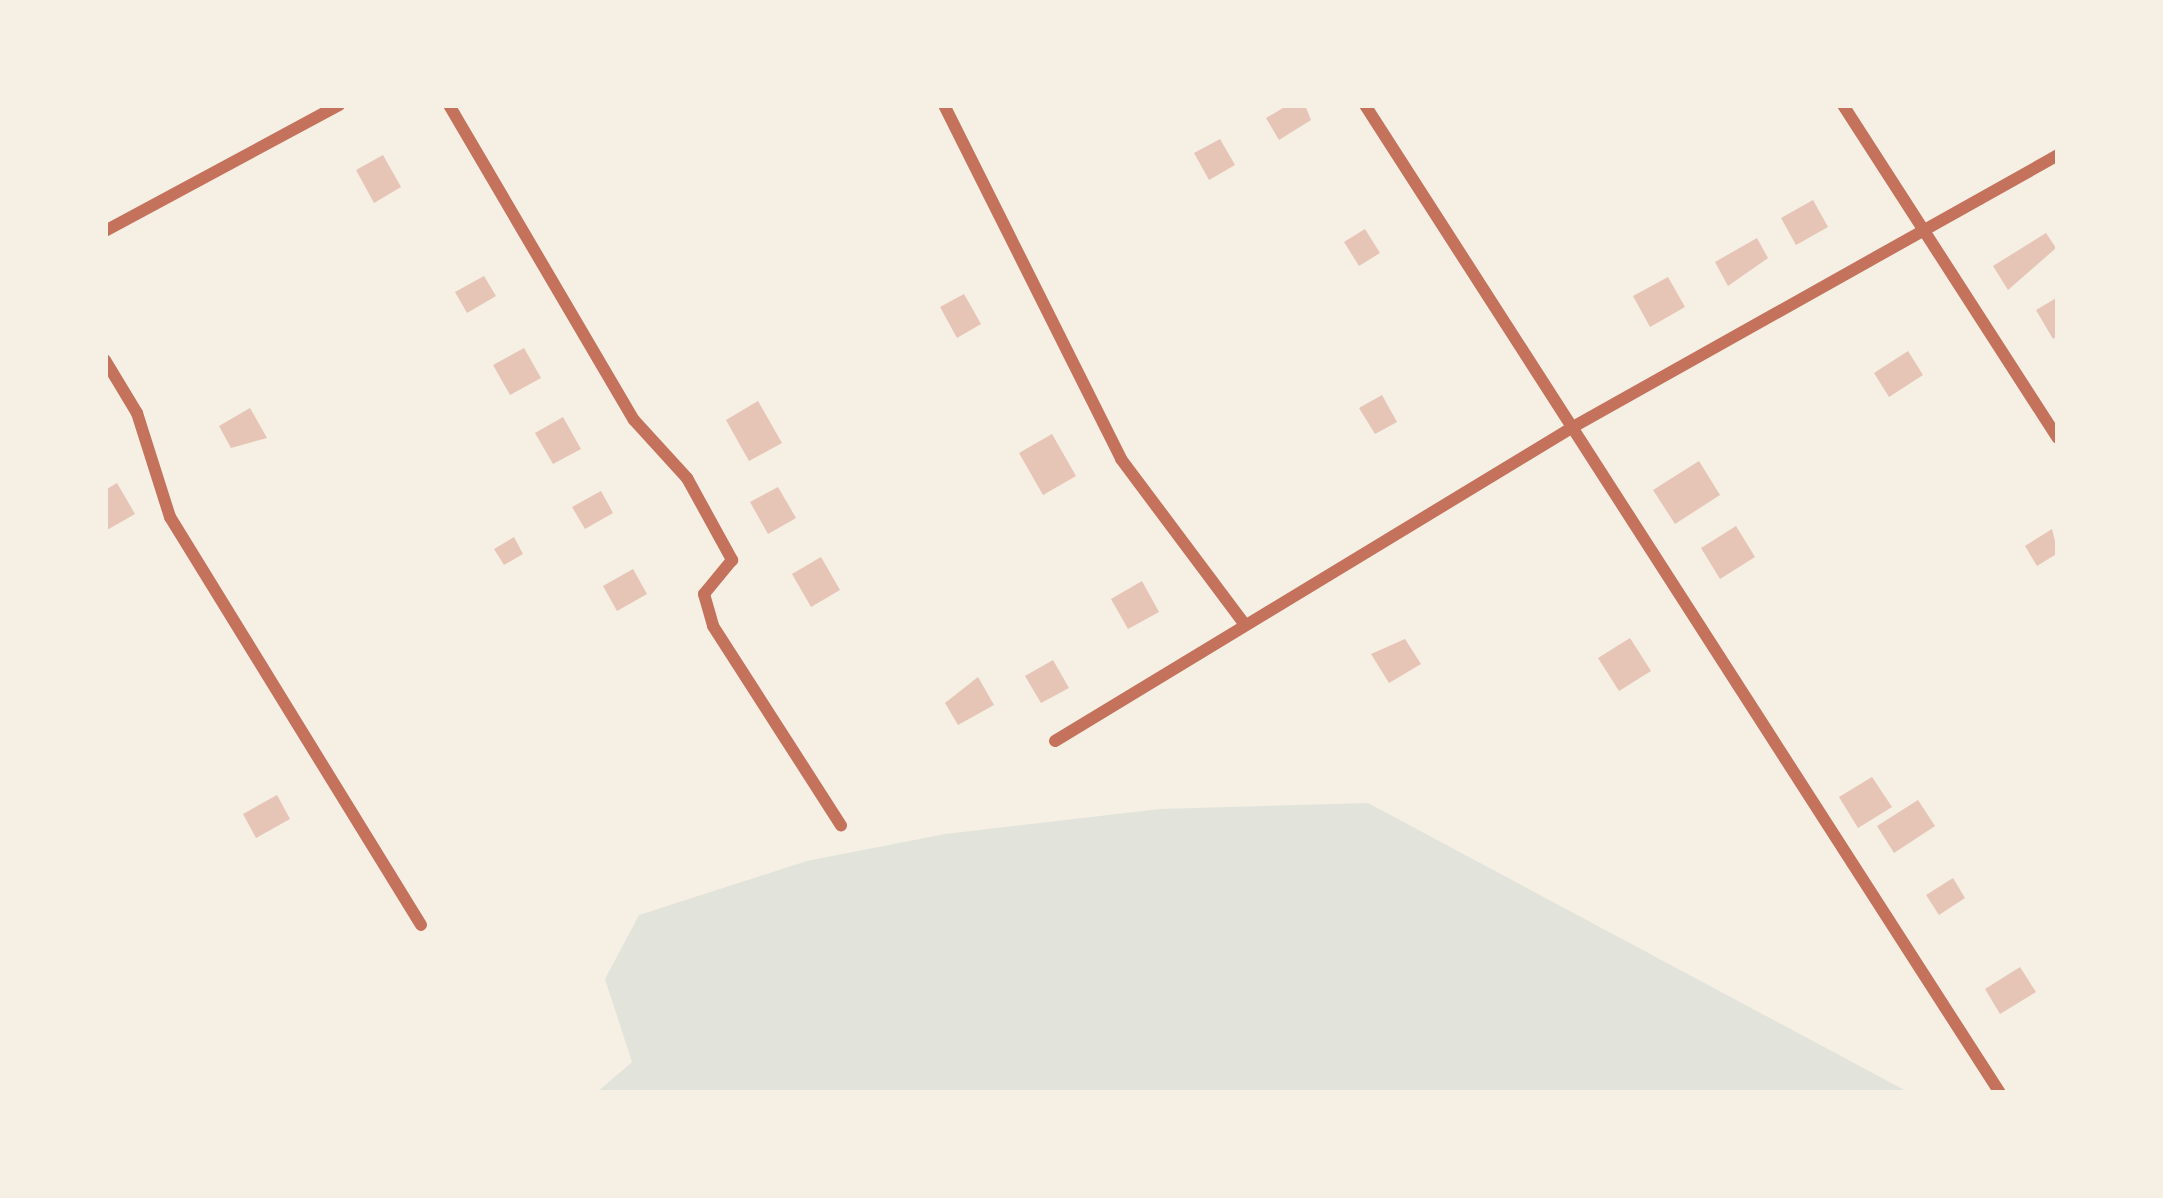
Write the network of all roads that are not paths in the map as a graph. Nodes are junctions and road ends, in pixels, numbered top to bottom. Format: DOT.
graph roads {
  1 [pos="338,105"];
  2 [pos="449,105"];
  3 [pos="944,105"];
  4 [pos="1365,105"];
  5 [pos="1843,105"];
  6 [pos="2058,155"];
  7 [pos="1922,230"];
  8 [pos="105,231"];
  9 [pos="105,360"];
  10 [pos="1573,427"];
  11 [pos="2058,438"];
  12 [pos="1243,622"];
  13 [pos="1055,741"];
  14 [pos="841,825"];
  15 [pos="421,925"];
  16 [pos="2000,1093"];
  1 -- 8 [label="street"];
  2 -- 14 [label="street"];
  3 -- 12 [label="street"];
  4 -- 10 [label="street"];
  5 -- 7 [label="street"];
  6 -- 7 [label="street"];
  7 -- 10 [label="street"];
  7 -- 11 [label="street"];
  9 -- 15 [label="street"];
  10 -- 12 [label="street"];
  10 -- 16 [label="street"];
  12 -- 13 [label="street"];
}
